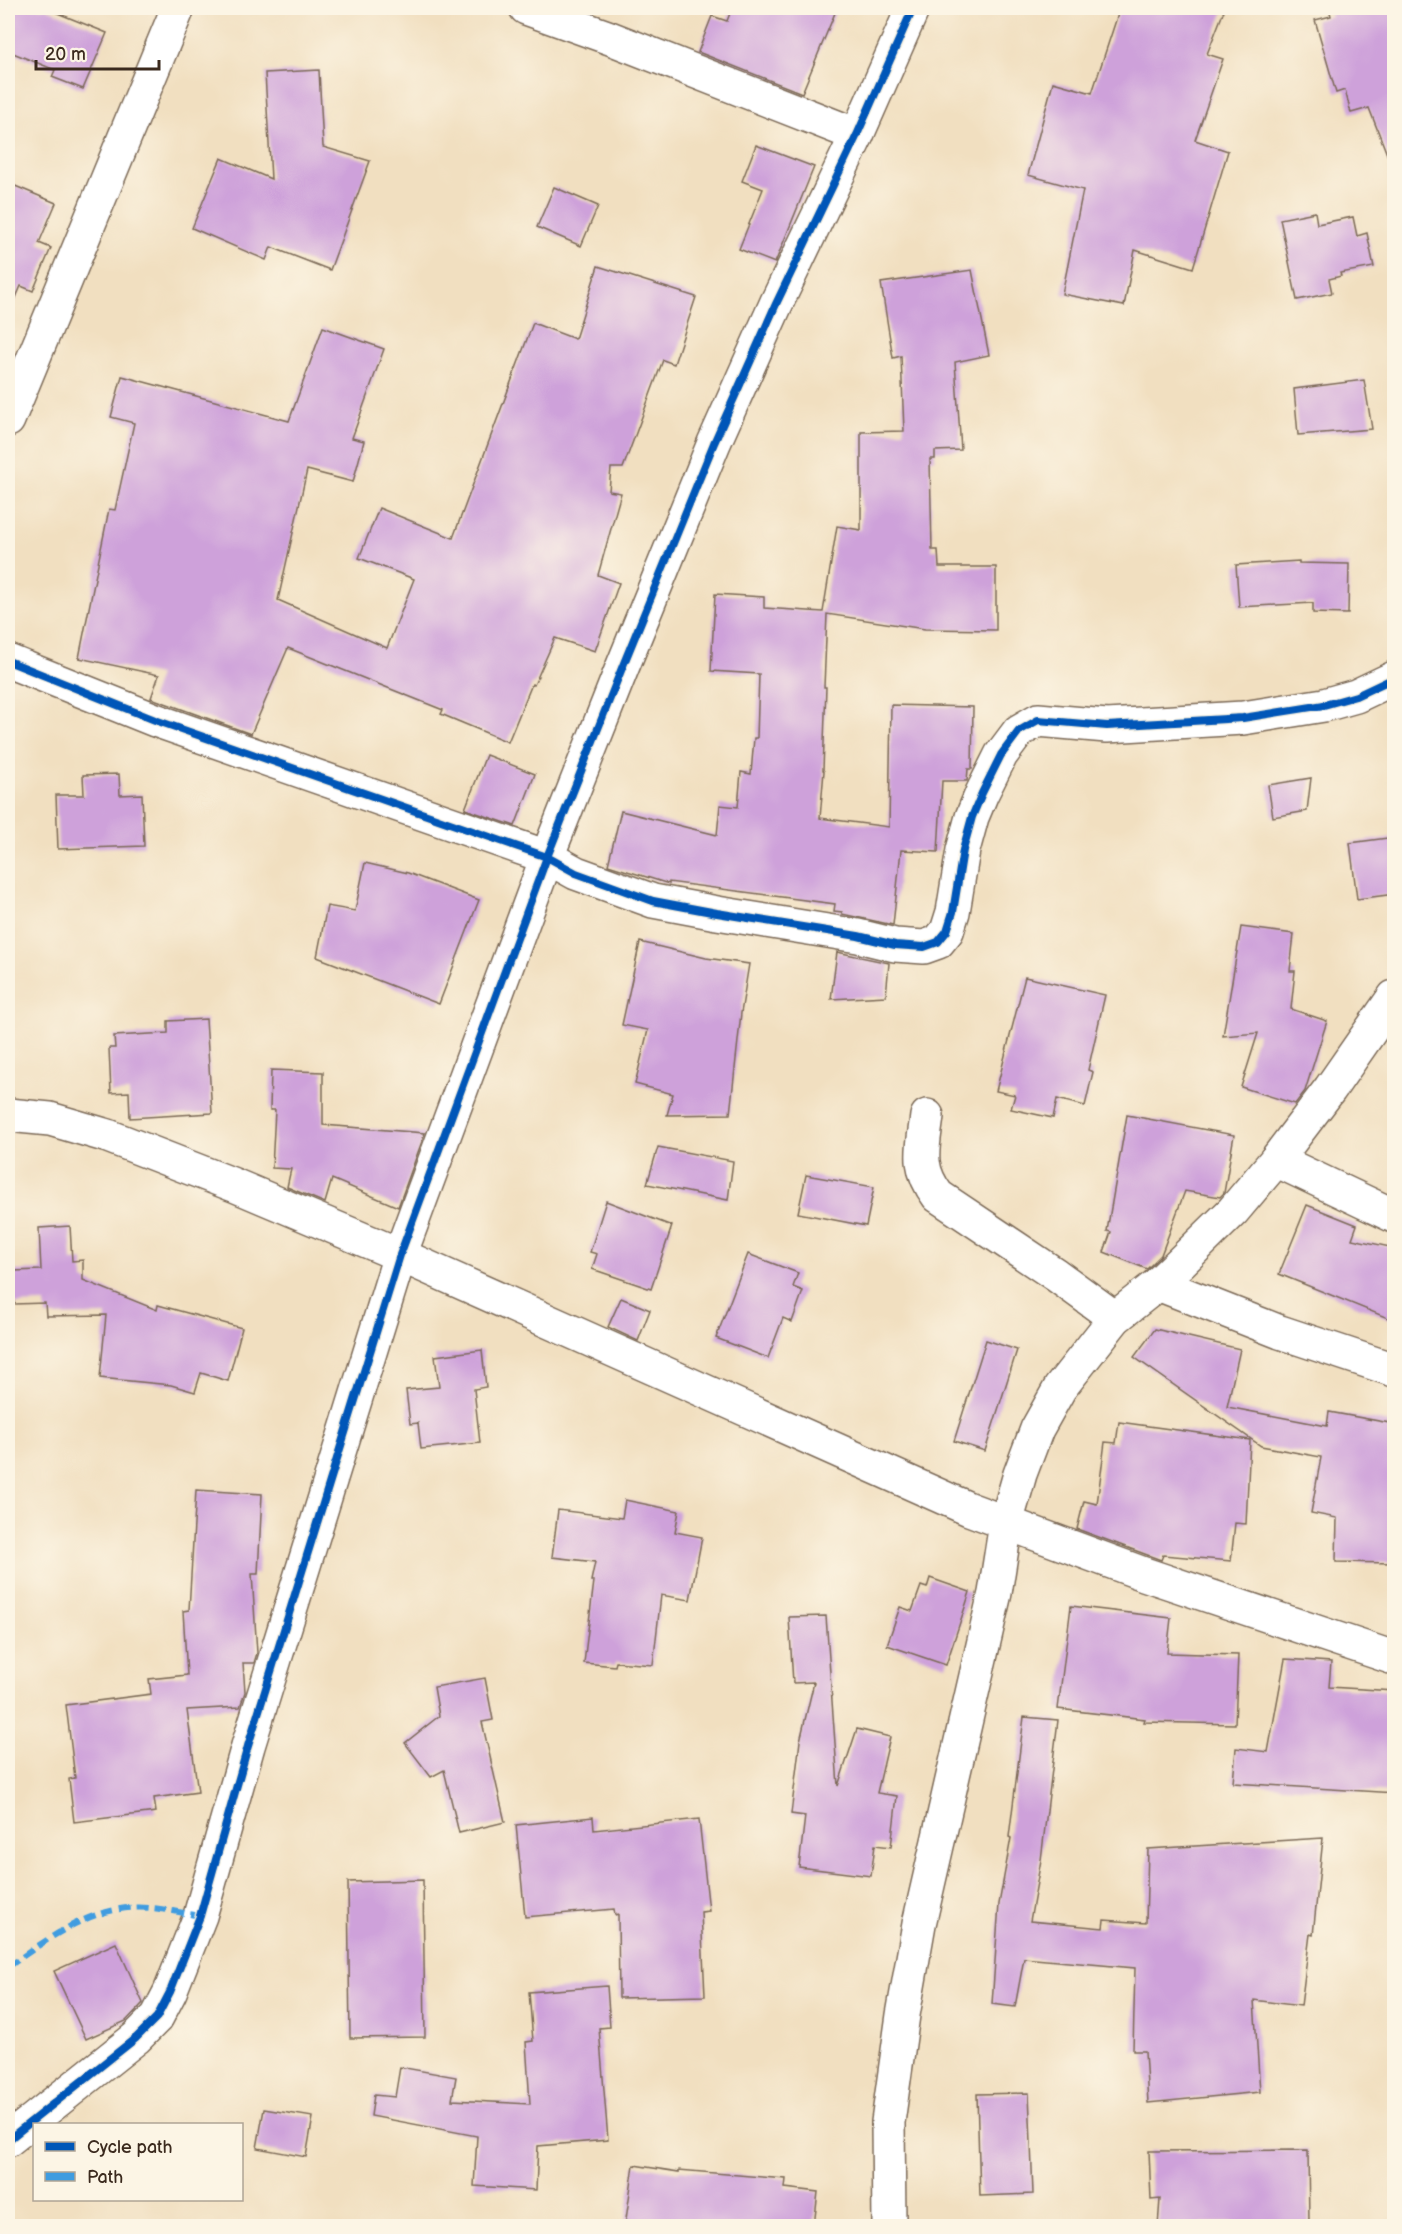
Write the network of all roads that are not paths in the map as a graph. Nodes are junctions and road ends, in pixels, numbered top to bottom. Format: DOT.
graph roads {
  1 [pos="178,8"];
  2 [pos="526,8"];
  3 [pos="913,8"];
  4 [pos="857,135"];
  5 [pos="8,420"];
  6 [pos="8,662"];
  7 [pos="1395,678"];
  8 [pos="547,857"];
  9 [pos="1395,998"];
  10 [pos="8,1115"];
  11 [pos="927,1116"];
  12 [pos="1276,1160"];
  13 [pos="1395,1216"];
  14 [pos="400,1255"];
  15 [pos="1158,1284"];
  16 [pos="1115,1318"];
  17 [pos="1395,1371"];
  18 [pos="1006,1523"];
  19 [pos="1395,1658"];
  20 [pos="8,2140"];
  21 [pos="889,2226"];
  1 -- 5 [label="street"];
  2 -- 4 [label="street"];
  3 -- 4 [label="street"];
  4 -- 8 [label="street"];
  6 -- 8 [label="street"];
  7 -- 8 [label="street"];
  8 -- 14 [label="street"];
  9 -- 12 [label="street"];
  10 -- 14 [label="street"];
  11 -- 16 [label="street"];
  12 -- 13 [label="street"];
  12 -- 15 [label="street"];
  14 -- 18 [label="street"];
  14 -- 20 [label="street"];
  15 -- 16 [label="street"];
  15 -- 17 [label="street"];
  16 -- 18 [label="street"];
  18 -- 19 [label="street"];
  18 -- 21 [label="street"];
}
